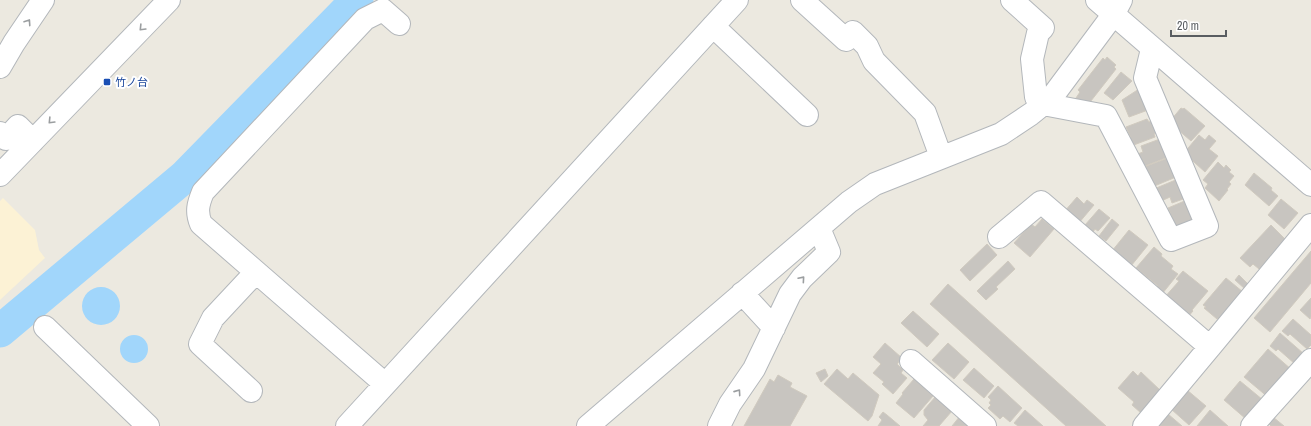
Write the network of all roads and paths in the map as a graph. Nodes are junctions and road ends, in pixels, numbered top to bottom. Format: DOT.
graph roads {
  1 [pos="43,0"];
  2 [pos="169,0"];
  3 [pos="737,0"];
  4 [pos="802,0"];
  5 [pos="1012,0"];
  6 [pos="1097,0"];
  7 [pos="1117,8"];
  8 [pos="399,24"];
  9 [pos="713,26"];
  10 [pos="13,46"];
  11 [pos="1152,49"];
  12 [pos="0,67"];
  13 [pos="1043,104"];
  14 [pos="807,115"];
  15 [pos="0,132"];
  16 [pos="33,140"];
  17 [pos="941,157"];
  18 [pos="2,170"];
  19 [pos="1311,185"];
  20 [pos="1311,225"];
  21 [pos="819,228"];
  22 [pos="999,237"];
  23 [pos="256,272"];
  24 [pos="742,293"];
  25 [pos="45,328"];
  26 [pos="774,328"];
  27 [pos="1210,347"];
  28 [pos="1311,360"];
  29 [pos="911,361"];
  30 [pos="385,384"];
  31 [pos="251,391"];
  32 [pos="148,426"];
  33 [pos="347,426"];
  34 [pos="588,426"];
  35 [pos="719,426"];
  36 [pos="986,426"];
  37 [pos="1144,426"];
  38 [pos="1252,426"];
  10 -- 1 [label="street, one-way"];
  2 -- 16 [label="street, one-way"];
  3 -- 9 [label="street"];
  4 -- 17 [label="street"];
  5 -- 13 [label="street"];
  6 -- 7 [label="street"];
  7 -- 11 [label="street"];
  7 -- 13 [label="street"];
  8 -- 23 [label="street"];
  9 -- 14 [label="street"];
  9 -- 30 [label="street"];
  10 -- 12 [label="street"];
  11 -- 13 [label="street"];
  11 -- 19 [label="street"];
  13 -- 17 [label="street"];
  15 -- 16 [label="street"];
  16 -- 18 [label="street"];
  17 -- 21 [label="street"];
  20 -- 27 [label="street"];
  21 -- 24 [label="street"];
  26 -- 21 [label="street, one-way"];
  22 -- 27 [label="street"];
  23 -- 30 [label="street"];
  23 -- 31 [label="street"];
  24 -- 26 [label="street"];
  24 -- 34 [label="street"];
  25 -- 32 [label="street"];
  35 -- 26 [label="street, one-way"];
  27 -- 37 [label="street"];
  28 -- 38 [label="street"];
  29 -- 36 [label="street"];
  30 -- 33 [label="street"];
}
